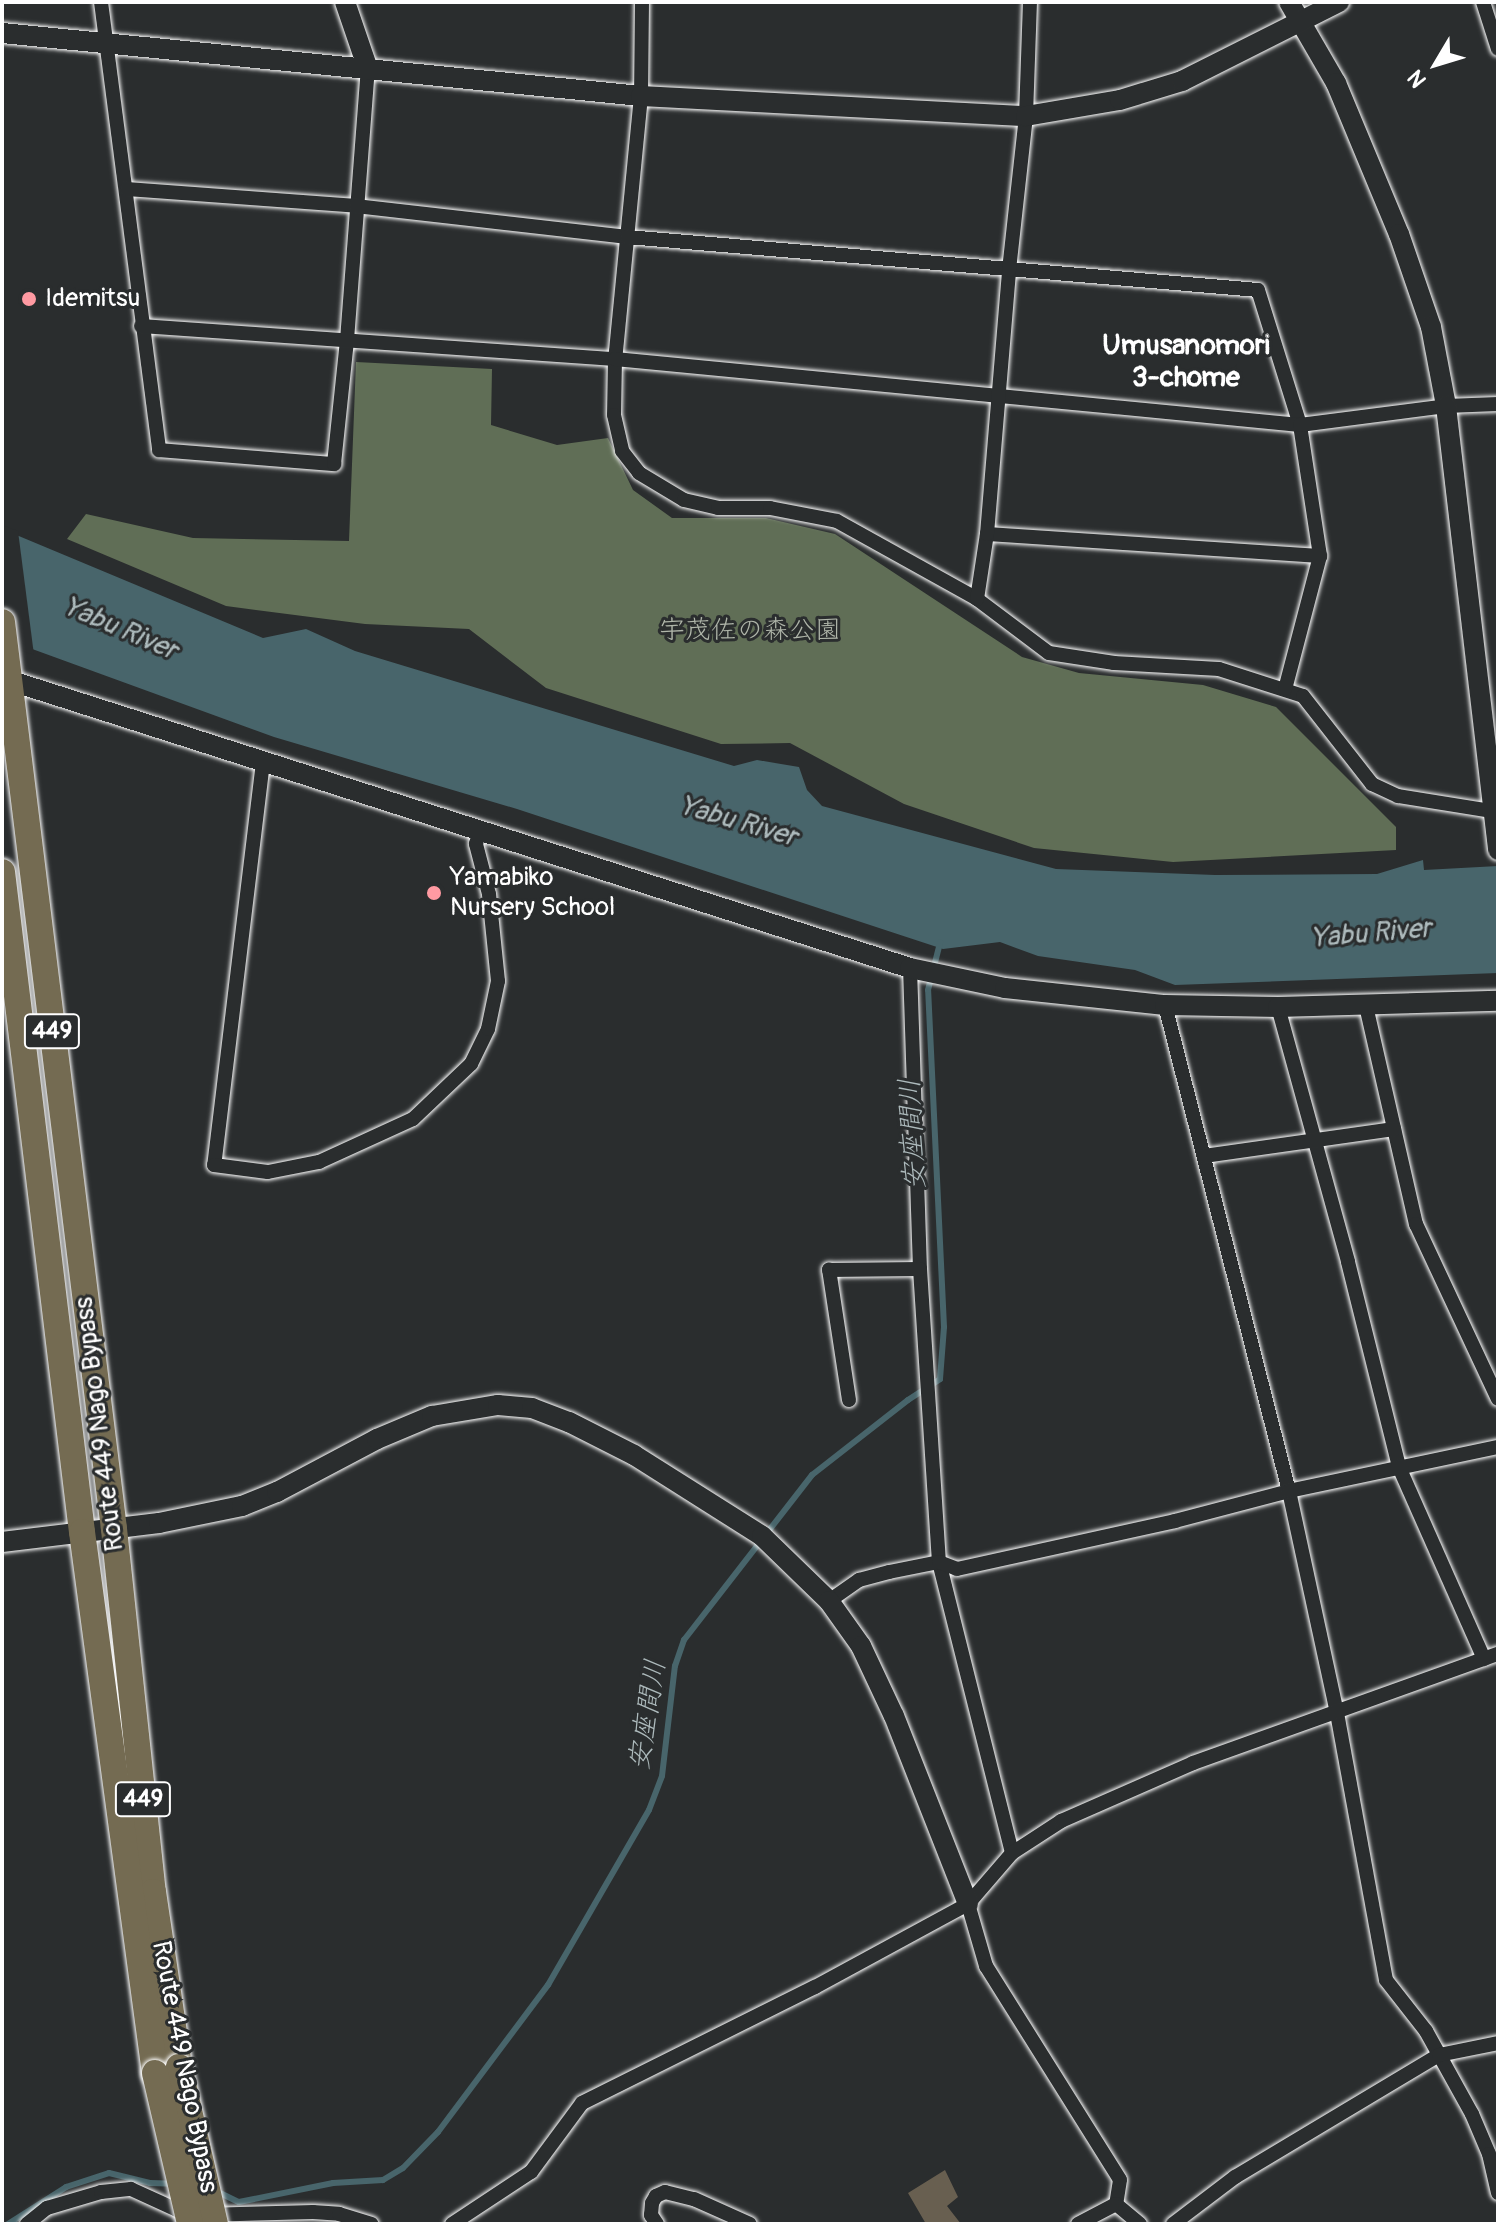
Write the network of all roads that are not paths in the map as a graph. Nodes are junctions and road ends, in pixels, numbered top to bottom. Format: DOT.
graph roads {
  1 [pos="101,2"];
  2 [pos="345,2"];
  3 [pos="642,2"];
  4 [pos="1030,2"];
  5 [pos="1289,2"];
  6 [pos="1339,2"];
  7 [pos="1483,2"];
  8 [pos="1303,22"];
  9 [pos="2,33"];
  10 [pos="104,43"];
  11 [pos="1498,49"];
  12 [pos="368,69"];
  13 [pos="641,96"];
  14 [pos="1026,116"];
  15 [pos="127,189"];
  16 [pos="356,206"];
  17 [pos="627,237"];
  18 [pos="1009,270"];
  19 [pos="141,326"];
  20 [pos="347,340"];
  21 [pos="615,359"];
  22 [pos="1000,399"];
  23 [pos="1498,404"];
  24 [pos="1446,406"];
  25 [pos="1300,425"];
  26 [pos="987,534"];
  27 [pos="1320,556"];
  28 [pos="977,599"];
  29 [pos="2,622"];
  30 [pos="6,680"];
  31 [pos="1285,689"];
  32 [pos="263,762"];
  33 [pos="1496,812"];
  34 [pos="480,829"];
  35 [pos="1498,850"];
  36 [pos="2,872"];
  37 [pos="910,968"];
  38 [pos="1498,1001"];
  39 [pos="1165,1005"];
  40 [pos="1366,1006"];
  41 [pos="1278,1007"];
  42 [pos="1394,1129"];
  43 [pos="1314,1138"];
  44 [pos="1204,1156"];
  45 [pos="920,1269"];
  46 [pos="1498,1399"];
  47 [pos="849,1400"];
  48 [pos="1498,1447"];
  49 [pos="1399,1467"];
  50 [pos="1289,1491"];
  51 [pos="114,1529"];
  52 [pos="82,1532"];
  53 [pos="2,1542"];
  54 [pos="939,1562"];
  55 [pos="829,1601"];
  56 [pos="1491,1656"];
  57 [pos="1337,1713"];
  58 [pos="1012,1853"];
  59 [pos="968,1904"];
  60 [pos="1498,2043"];
  61 [pos="1439,2055"];
  62 [pos="167,2070"];
  63 [pos="1498,2193"];
  64 [pos="1116,2204"];
  65 [pos="27,2224"];
  66 [pos="190,2224"];
  67 [pos="215,2224"];
  68 [pos="371,2224"];
  69 [pos="452,2224"];
  70 [pos="657,2224"];
  71 [pos="750,2224"];
  72 [pos="1078,2224"];
  73 [pos="1140,2224"];
  74 [pos="1173,2224"];
  1 -- 10 [label="street"];
  2 -- 12 [label="street"];
  3 -- 13 [label="street"];
  4 -- 14 [label="street"];
  5 -- 8 [label="street"];
  6 -- 8 [label="street"];
  7 -- 11 [label="street"];
  8 -- 14 [label="street"];
  8 -- 24 [label="street"];
  9 -- 10 [label="street"];
  10 -- 12 [label="street"];
  10 -- 15 [label="street"];
  12 -- 13 [label="street"];
  12 -- 16 [label="street"];
  13 -- 14 [label="street"];
  13 -- 17 [label="street"];
  14 -- 18 [label="street"];
  15 -- 16 [label="street"];
  15 -- 19 [label="street"];
  16 -- 17 [label="street"];
  16 -- 20 [label="street"];
  17 -- 18 [label="street"];
  17 -- 21 [label="street"];
  18 -- 22 [label="street"];
  18 -- 25 [label="street"];
  19 -- 20 [label="street"];
  19 -- 20 [label="street"];
  20 -- 21 [label="street"];
  21 -- 22 [label="street"];
  21 -- 28 [label="street"];
  22 -- 25 [label="street"];
  22 -- 26 [label="street"];
  23 -- 24 [label="street"];
  24 -- 25 [label="street"];
  24 -- 33 [label="street"];
  25 -- 27 [label="street"];
  26 -- 27 [label="street"];
  26 -- 28 [label="street"];
  27 -- 31 [label="street"];
  28 -- 31 [label="street"];
  29 -- 30 [label="highway, Route 449 Nago Bypass / 449"];
  30 -- 32 [label="street"];
  30 -- 51 [label="highway, Route 449 Nago Bypass / 449"];
  31 -- 33 [label="street"];
  32 -- 34 [label="street"];
  32 -- 34 [label="street"];
  33 -- 35 [label="street"];
  34 -- 37 [label="street"];
  36 -- 52 [label="highway, Route 449 Nago Bypass / 449"];
  37 -- 39 [label="street"];
  37 -- 45 [label="street"];
  38 -- 40 [label="street"];
  39 -- 41 [label="street"];
  39 -- 44 [label="street"];
  40 -- 41 [label="street"];
  40 -- 42 [label="street"];
  41 -- 43 [label="street"];
  42 -- 43 [label="street"];
  42 -- 46 [label="street"];
  43 -- 44 [label="street"];
  43 -- 49 [label="street"];
  44 -- 50 [label="street"];
  45 -- 47 [label="street"];
  45 -- 54 [label="street"];
  48 -- 49 [label="street"];
  49 -- 50 [label="street"];
  49 -- 56 [label="street"];
  50 -- 54 [label="street"];
  50 -- 57 [label="street"];
  51 -- 52 [label="street"];
  51 -- 55 [label="street"];
  51 -- 62 [label="highway, Route 449 Nago Bypass / 449"];
  52 -- 53 [label="street"];
  52 -- 62 [label="highway, Route 449 Nago Bypass / 449"];
  54 -- 55 [label="street"];
  54 -- 58 [label="street"];
  55 -- 59 [label="street"];
  56 -- 57 [label="street"];
  57 -- 58 [label="street"];
  57 -- 61 [label="street"];
  58 -- 59 [label="street"];
  59 -- 64 [label="street"];
  59 -- 69 [label="street"];
  60 -- 61 [label="street"];
  61 -- 63 [label="street"];
  61 -- 74 [label="street"];
  62 -- 66 [label="highway, Route 449 Nago Bypass / 449, bridge"];
  62 -- 67 [label="highway, Route 449 Nago Bypass / 449, bridge"];
  64 -- 72 [label="street"];
  64 -- 73 [label="street"];
  65 -- 68 [label="street"];
  70 -- 71 [label="street"];
}
